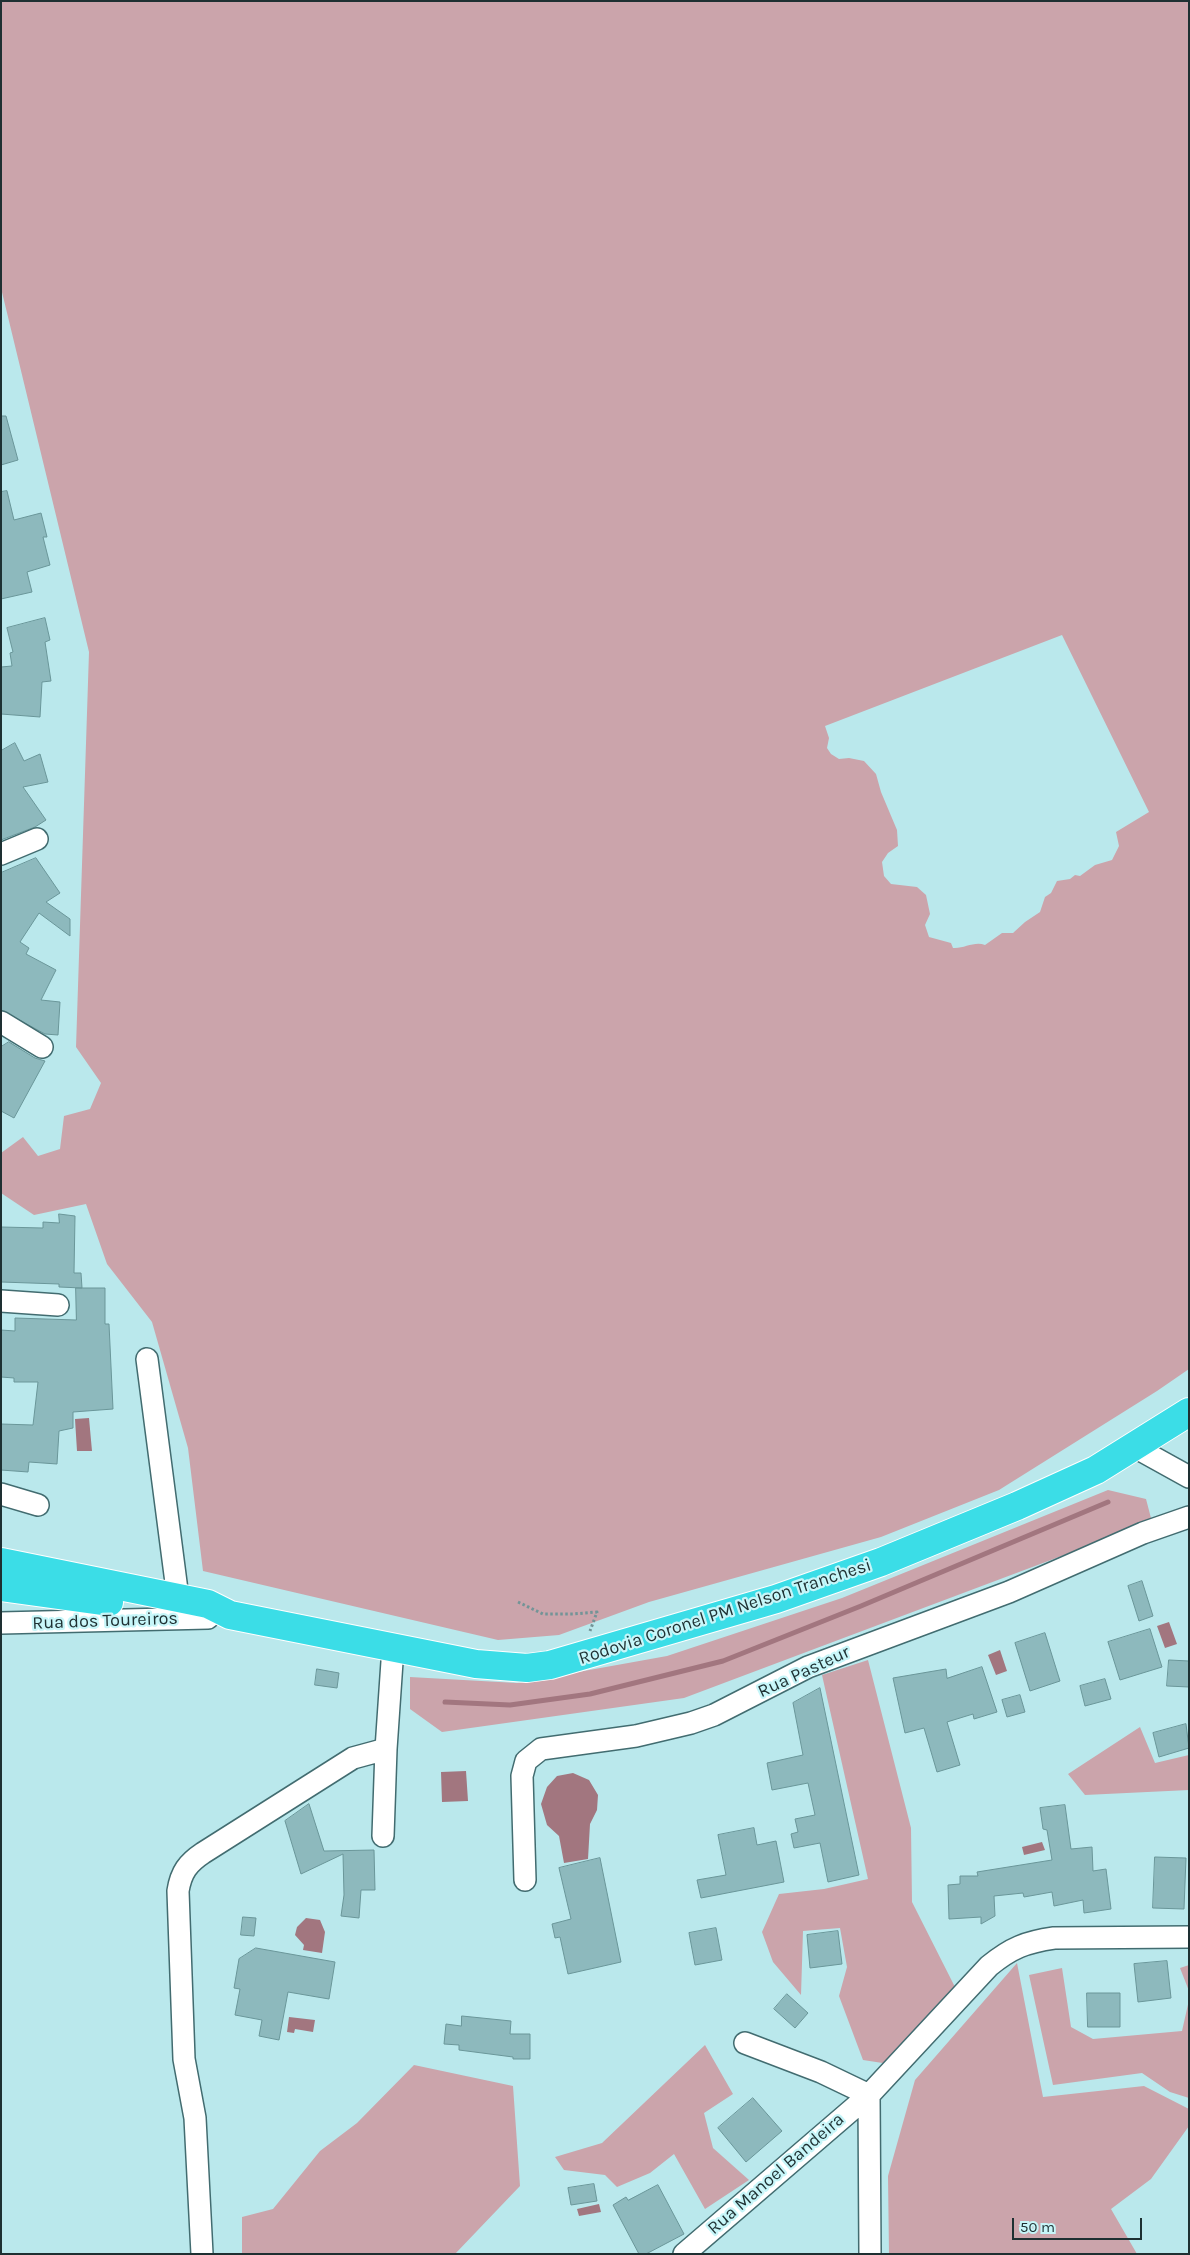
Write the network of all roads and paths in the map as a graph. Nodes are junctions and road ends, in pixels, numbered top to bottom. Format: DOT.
graph roads {
  1 [pos="37,839"];
  2 [pos="1,854"];
  3 [pos="1,1022"];
  4 [pos="42,1047"];
  5 [pos="1,1301"];
  6 [pos="58,1305"];
  7 [pos="147,1359"];
  8 [pos="1189,1412"];
  9 [pos="1133,1446"];
  10 [pos="1189,1477"];
  11 [pos="1,1494"];
  12 [pos="38,1504"];
  13 [pos="1189,1517"];
  14 [pos="7,1560"];
  15 [pos="1,1587"];
  16 [pos="178,1598"];
  17 [pos="518,1602"];
  18 [pos="219,1616"];
  19 [pos="1,1623"];
  20 [pos="393,1647"];
  21 [pos="581,1658"];
  22 [pos="386,1748"];
  23 [pos="383,1836"];
  24 [pos="525,1880"];
  25 [pos="1189,1937"];
  26 [pos="745,2044"];
  27 [pos="869,2095"];
  28 [pos="202,2254"];
  29 [pos="684,2254"];
  30 [pos="870,2254"];
  1 -- 2 [label="street"];
  3 -- 4 [label="street"];
  5 -- 6 [label="street"];
  7 -- 16 [label="street"];
  8 -- 9 [label="highway, Rodovia Coronel PM Nelson Tranchesi"];
  9 -- 10 [label="street"];
  9 -- 21 [label="highway, Rodovia Coronel PM Nelson Tranchesi"];
  11 -- 12 [label="street"];
  13 -- 24 [label="street, Rua Pasteur"];
  14 -- 16 [label="highway, Rodovia Coronel PM Nelson Tranchesi"];
  15 -- 18 [label="highway, Rodovia Coronel PM Nelson Tranchesi"];
  16 -- 18 [label="highway, Rodovia Coronel PM Nelson Tranchesi"];
  17 -- 21 [label="path"];
  18 -- 19 [label="street, Rua dos Toureiros"];
  18 -- 20 [label="highway, Rodovia Coronel PM Nelson Tranchesi"];
  20 -- 21 [label="highway, Rodovia Coronel PM Nelson Tranchesi"];
  20 -- 22 [label="street"];
  22 -- 23 [label="street"];
  22 -- 28 [label="street"];
  25 -- 27 [label="street, Rua Manoel Bandeira"];
  26 -- 27 [label="street"];
  27 -- 29 [label="street, Rua Manoel Bandeira"];
  27 -- 30 [label="street"];
}
